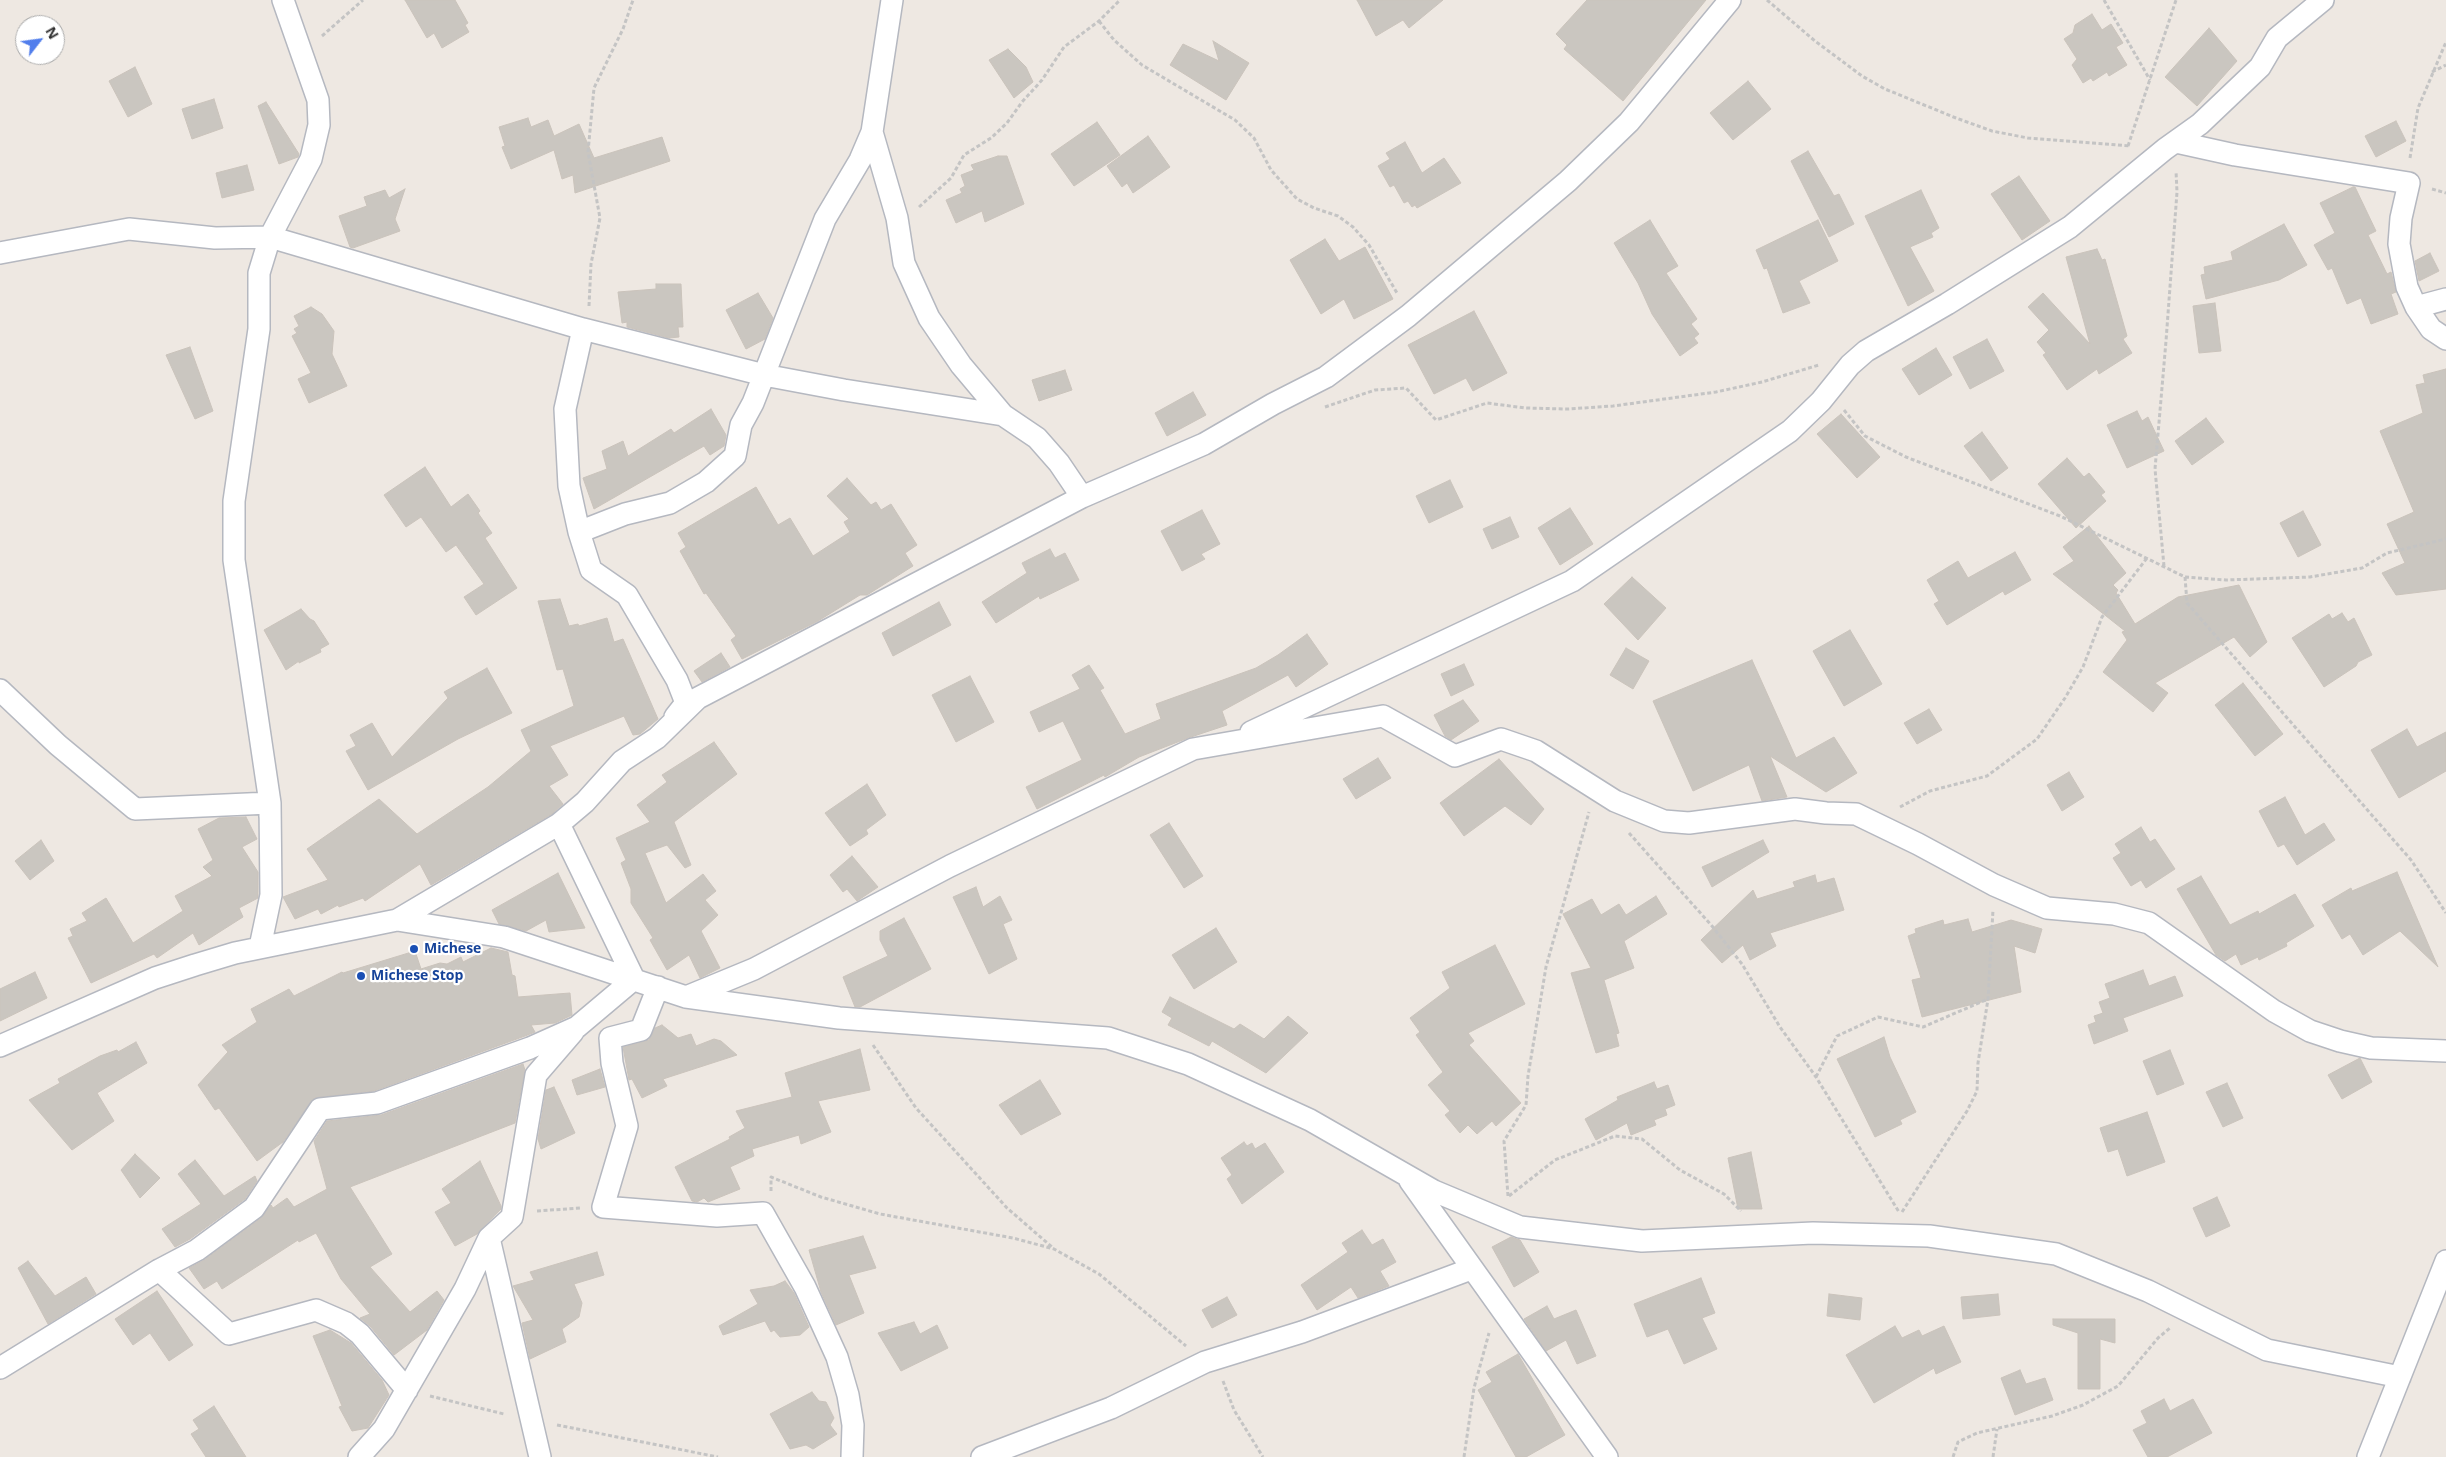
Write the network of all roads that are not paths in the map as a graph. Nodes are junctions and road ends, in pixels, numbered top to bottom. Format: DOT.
graph roads {
  1 [pos="283,0"];
  2 [pos="892,0"];
  3 [pos="1730,0"];
  4 [pos="2323,0"];
  5 [pos="872,132"];
  6 [pos="2170,145"];
  7 [pos="270,237"];
  8 [pos="0,253"];
  9 [pos="2446,299"];
  10 [pos="2416,307"];
  11 [pos="585,329"];
  12 [pos="2446,339"];
  13 [pos="764,375"];
  14 [pos="1003,415"];
  15 [pos="1082,497"];
  16 [pos="579,532"];
  17 [pos="0,690"];
  18 [pos="657,738"];
  19 [pos="1227,743"];
  20 [pos="270,803"];
  21 [pos="559,824"];
  22 [pos="397,920"];
  23 [pos="260,947"];
  24 [pos="634,979"];
  25 [pos="658,988"];
  26 [pos="686,997"];
  27 [pos="577,1027"];
  28 [pos="0,1046"];
  29 [pos="2446,1051"];
  30 [pos="1406,1175"];
  31 [pos="489,1238"];
  32 [pos="2446,1261"];
  33 [pos="1471,1269"];
  34 [pos="159,1270"];
  35 [pos="0,1368"];
  36 [pos="2400,1377"];
  37 [pos="407,1390"];
  38 [pos="359,1457"];
  39 [pos="540,1457"];
  40 [pos="852,1457"];
  41 [pos="982,1457"];
  42 [pos="1607,1457"];
  43 [pos="2368,1457"];
  1 -- 7 [label="street"];
  2 -- 5 [label="street"];
  3 -- 15 [label="street"];
  4 -- 6 [label="street"];
  5 -- 13 [label="street"];
  5 -- 14 [label="street"];
  6 -- 10 [label="street"];
  6 -- 19 [label="street"];
  7 -- 8 [label="street"];
  7 -- 11 [label="street"];
  7 -- 20 [label="street"];
  9 -- 10 [label="street"];
  10 -- 12 [label="street"];
  11 -- 13 [label="street"];
  11 -- 16 [label="street"];
  13 -- 14 [label="street"];
  13 -- 16 [label="street"];
  14 -- 15 [label="street"];
  15 -- 18 [label="street"];
  16 -- 18 [label="street"];
  17 -- 20 [label="street"];
  18 -- 21 [label="street"];
  19 -- 26 [label="street"];
  19 -- 29 [label="street"];
  20 -- 23 [label="street"];
  21 -- 22 [label="street"];
  21 -- 24 [label="street"];
  22 -- 23 [label="street"];
  22 -- 24 [label="street"];
  23 -- 28 [label="street"];
  24 -- 25 [label="street"];
  24 -- 27 [label="street"];
  25 -- 26 [label="street"];
  25 -- 40 [label="street"];
  26 -- 30 [label="street"];
  27 -- 31 [label="street"];
  27 -- 34 [label="street"];
  30 -- 33 [label="street"];
  30 -- 36 [label="street"];
  31 -- 37 [label="street"];
  31 -- 39 [label="street"];
  32 -- 36 [label="street"];
  33 -- 41 [label="street"];
  33 -- 42 [label="street"];
  34 -- 35 [label="street"];
  34 -- 37 [label="street"];
  36 -- 43 [label="street"];
  37 -- 38 [label="street"];
}
